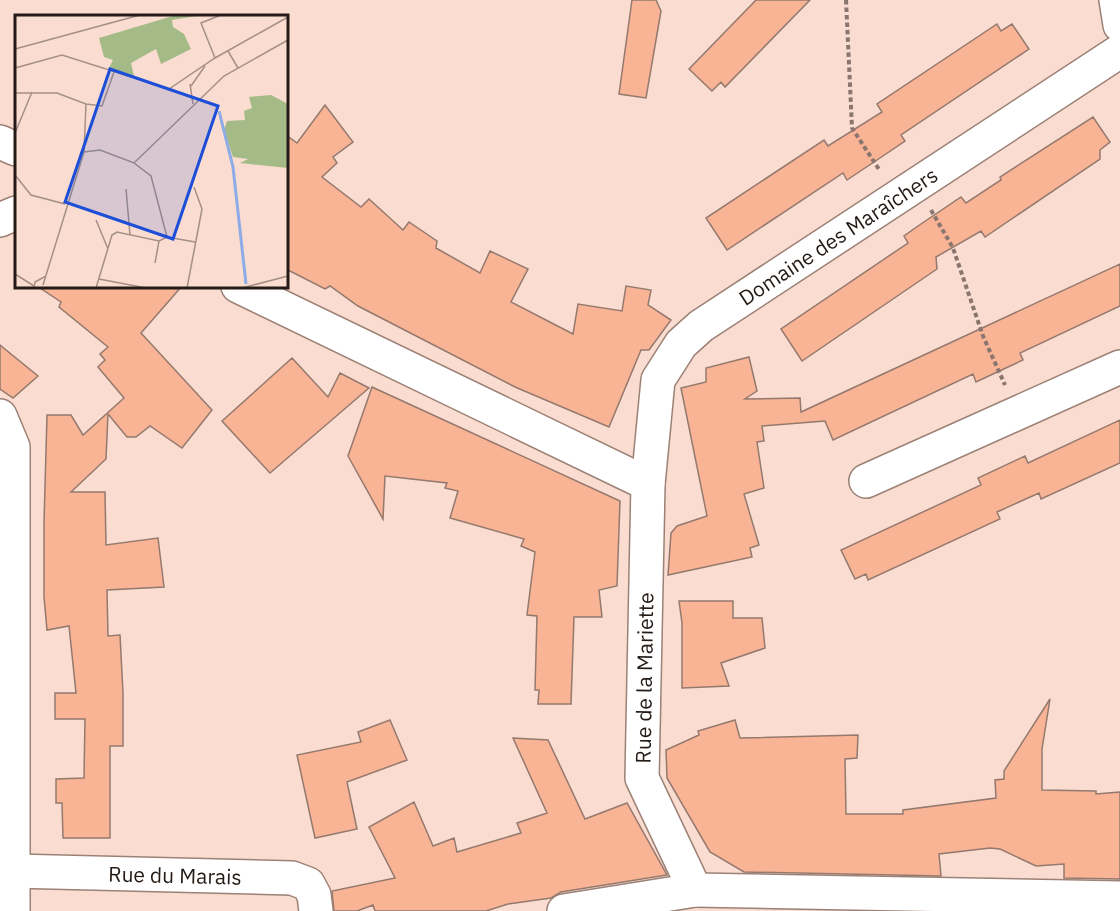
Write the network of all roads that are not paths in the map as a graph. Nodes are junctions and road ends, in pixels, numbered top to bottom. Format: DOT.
graph roads {
  1 [pos="1116,0"];
  2 [pos="1120,25"];
  3 [pos="1120,51"];
  4 [pos="0,142"];
  5 [pos="15,149"];
  6 [pos="15,213"];
  7 [pos="0,220"];
  8 [pos="242,288"];
  9 [pos="1120,367"];
  10 [pos="1,417"];
  11 [pos="866,481"];
  12 [pos="648,484"];
  13 [pos="13,871"];
  14 [pos="695,891"];
  15 [pos="1120,898"];
  16 [pos="14,911"];
  17 [pos="316,911"];
  18 [pos="564,911"];
  1 -- 2 [label="street"];
  3 -- 12 [label="street, Domaine des Maraîchers"];
  4 -- 5 [label="street"];
  6 -- 7 [label="street"];
  8 -- 12 [label="street"];
  9 -- 11 [label="street"];
  10 -- 13 [label="street"];
  12 -- 14 [label="street, Rue de la Mariette"];
  13 -- 16 [label="street"];
  13 -- 17 [label="street, Rue du Marais"];
  14 -- 15 [label="street"];
  14 -- 18 [label="street"];
}
